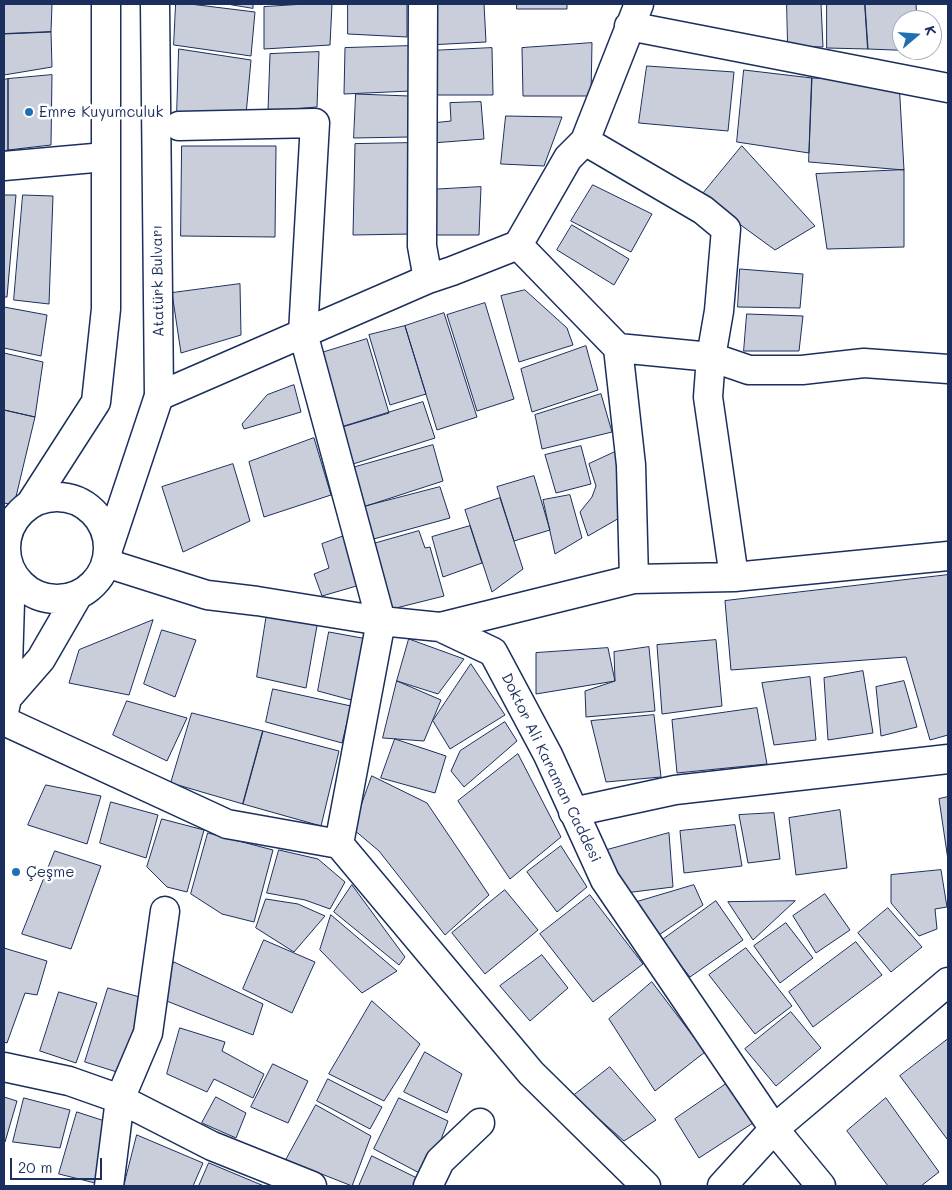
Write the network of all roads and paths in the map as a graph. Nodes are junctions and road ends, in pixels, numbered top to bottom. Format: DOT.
graph roads {
  1 [pos="106,4"];
  2 [pos="155,4"];
  3 [pos="423,4"];
  4 [pos="634,15"];
  5 [pos="948,88"];
  6 [pos="179,126"];
  7 [pos="585,141"];
  8 [pos="106,157"];
  9 [pos="4,166"];
  10 [pos="518,245"];
  11 [pos="428,279"];
  12 [pos="303,333"];
  13 [pos="618,348"];
  14 [pos="711,357"];
  15 [pos="948,369"];
  16 [pos="159,396"];
  17 [pos="31,503"];
  18 [pos="5,539"];
  19 [pos="107,556"];
  20 [pos="948,556"];
  21 [pos="11,570"];
  22 [pos="734,577"];
  23 [pos="634,580"];
  24 [pos="78,595"];
  25 [pos="382,621"];
  26 [pos="440,627"];
  27 [pos="5,710"];
  28 [pos="948,759"];
  29 [pos="573,812"];
  30 [pos="339,844"];
  31 [pos="165,911"];
  32 [pos="948,982"];
  33 [pos="4,1066"];
  34 [pos="120,1099"];
  35 [pos="480,1123"];
  36 [pos="774,1129"];
  37 [pos="109,1186"];
  38 [pos="312,1186"];
  39 [pos="428,1186"];
  40 [pos="646,1186"];
  41 [pos="722,1186"];
  42 [pos="821,1186"];
  1 -- 8 [label="street"];
  2 -- 16 [label="street, Atatürk Bulvarı"];
  3 -- 11 [label="street"];
  4 -- 5 [label="street"];
  4 -- 7 [label="street"];
  6 -- 12 [label="street"];
  7 -- 10 [label="street"];
  7 -- 14 [label="street"];
  8 -- 9 [label="street"];
  8 -- 17 [label="street"];
  10 -- 11 [label="street"];
  10 -- 13 [label="street"];
  11 -- 12 [label="street"];
  12 -- 16 [label="street"];
  12 -- 25 [label="street"];
  13 -- 14 [label="street"];
  13 -- 23 [label="street"];
  14 -- 15 [label="street"];
  14 -- 22 [label="street"];
  16 -- 19 [label="street, Atatürk Bulvarı"];
  17 -- 18 [label="street"];
  17 -- 19 [label="street"];
  18 -- 21 [label="street"];
  19 -- 24 [label="street"];
  19 -- 25 [label="street, Doktor Ali Karaman Caddesi"];
  20 -- 22 [label="street"];
  21 -- 24 [label="street"];
  21 -- 27 [label="street"];
  22 -- 23 [label="street"];
  23 -- 26 [label="street"];
  24 -- 27 [label="street"];
  25 -- 26 [label="street, Doktor Ali Karaman Caddesi"];
  25 -- 30 [label="street"];
  26 -- 29 [label="street, Doktor Ali Karaman Caddesi"];
  27 -- 30 [label="street"];
  28 -- 29 [label="street"];
  29 -- 36 [label="street, Doktor Ali Karaman Caddesi"];
  30 -- 40 [label="street"];
  31 -- 34 [label="street"];
  32 -- 36 [label="street"];
  33 -- 34 [label="street"];
  34 -- 37 [label="street"];
  34 -- 38 [label="street"];
  35 -- 39 [label="street"];
  36 -- 41 [label="street"];
  36 -- 42 [label="street, Doktor Ali Karaman Caddesi"];
}
